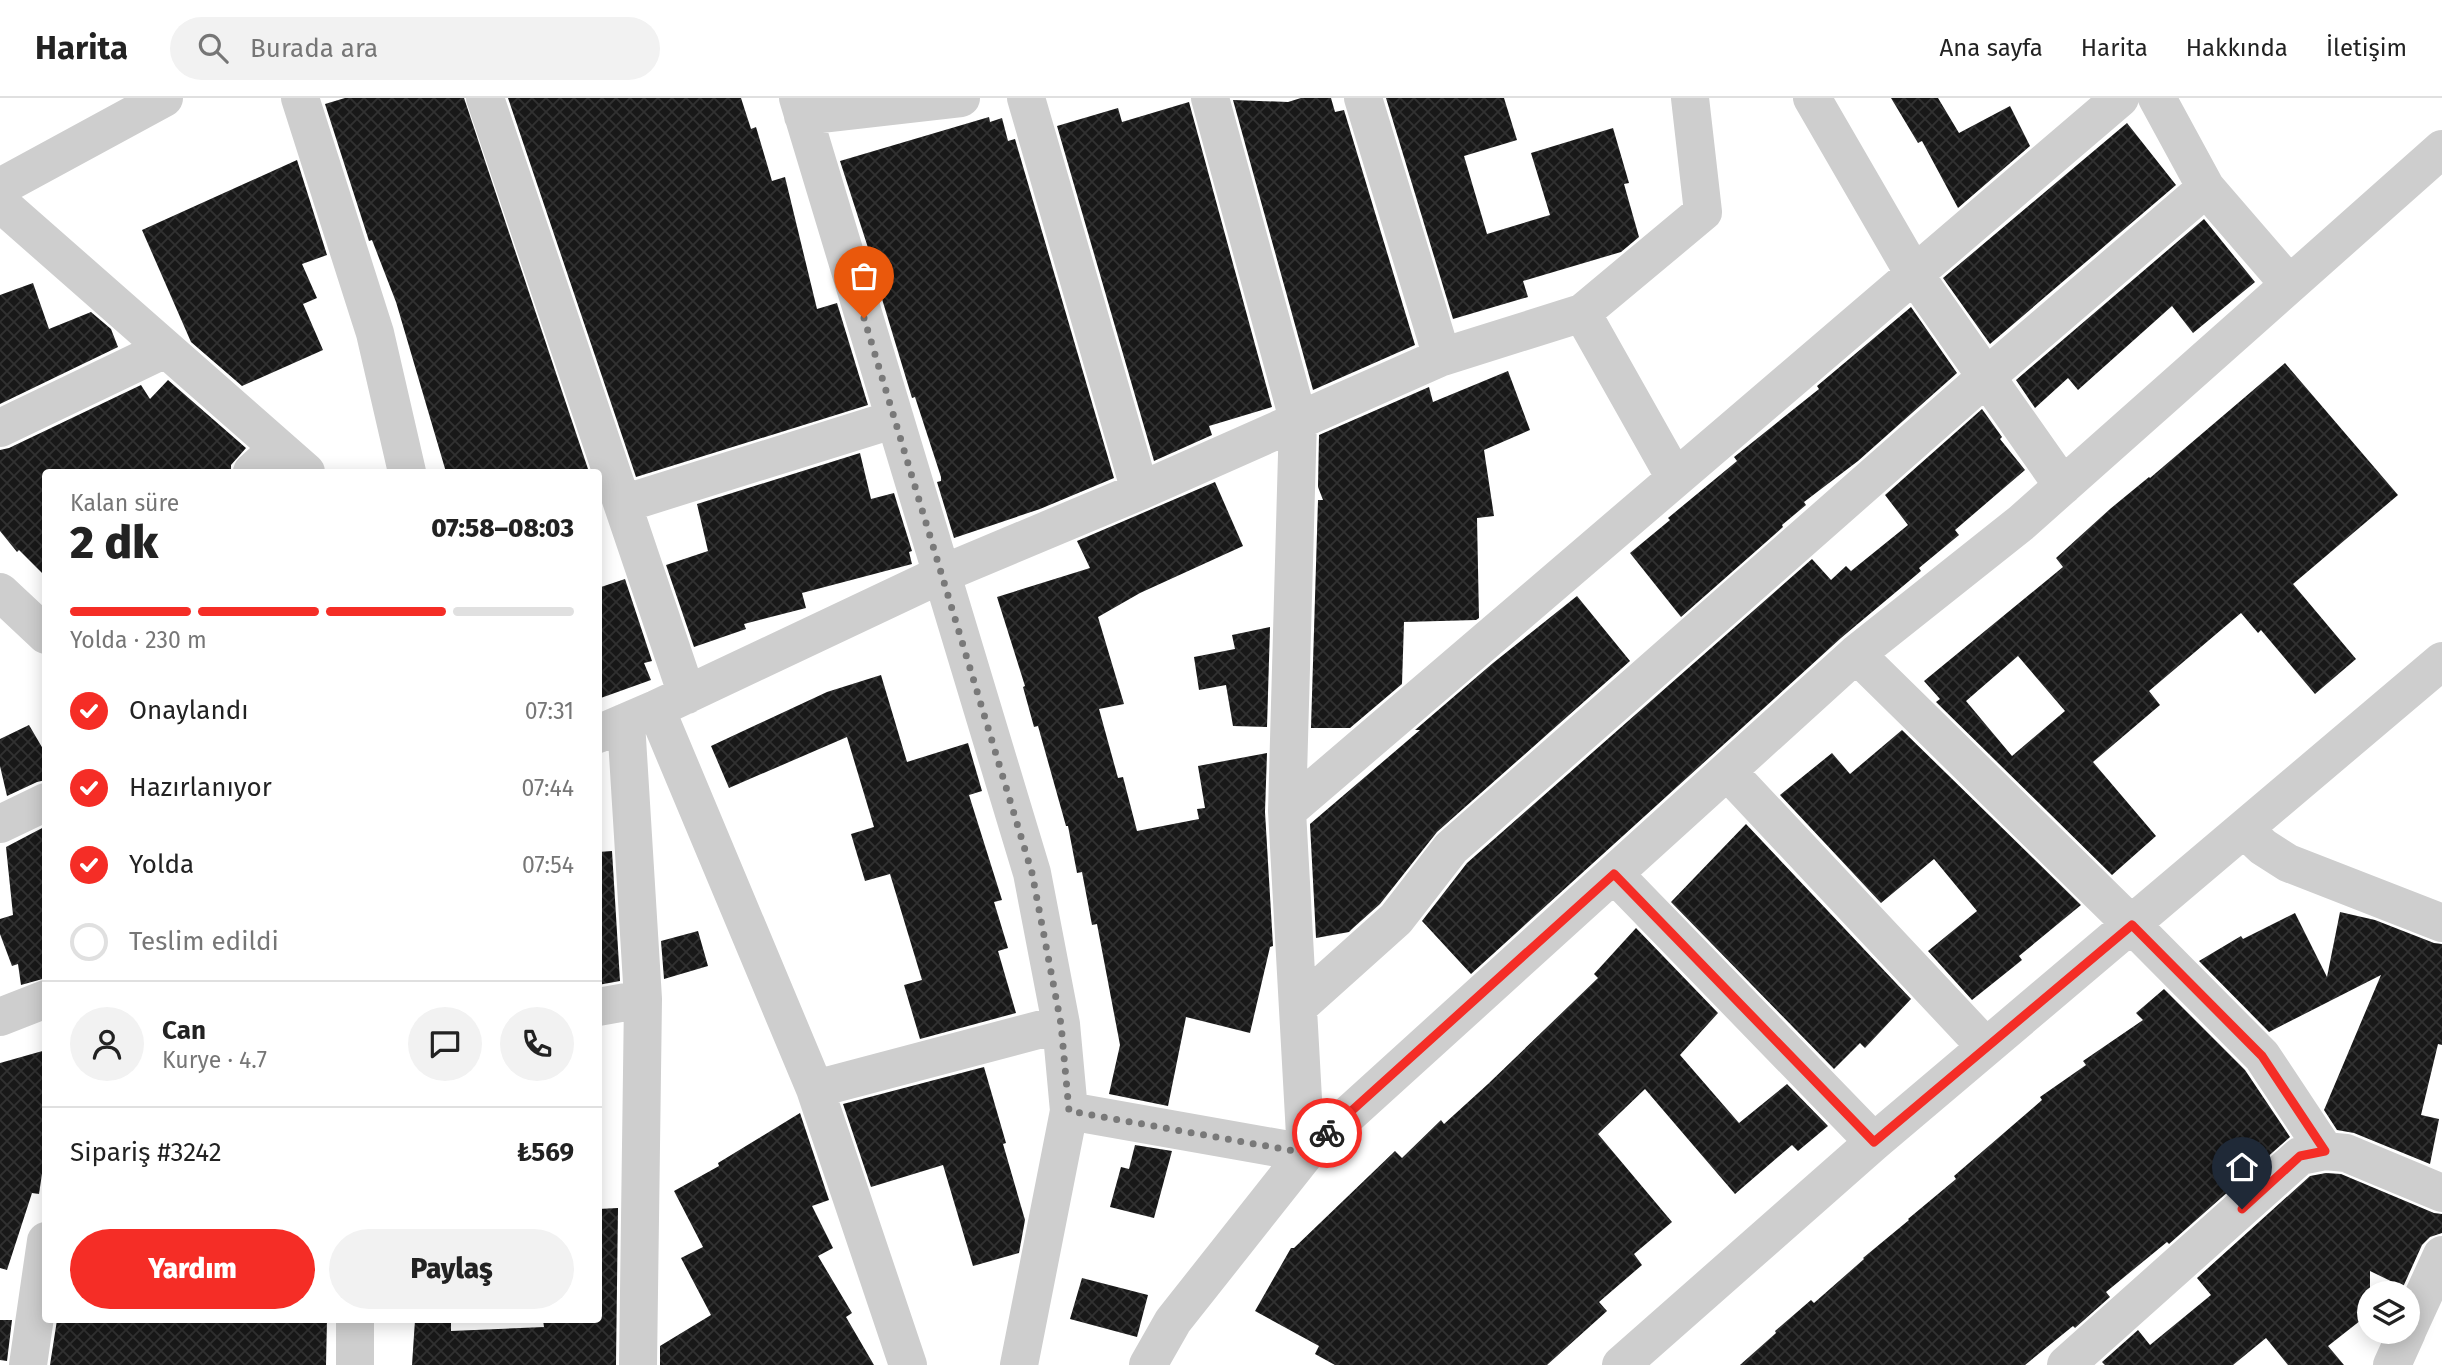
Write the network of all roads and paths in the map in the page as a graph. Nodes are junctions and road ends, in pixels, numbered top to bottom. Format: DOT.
graph roads {
  1 [pos="164,98"];
  2 [pos="300,98"];
  3 [pos="485,98"];
  4 [pos="961,98"];
  5 [pos="1026,98"];
  6 [pos="1210,98"];
  7 [pos="1363,98"];
  8 [pos="1690,98"];
  9 [pos="1812,98"];
  10 [pos="2120,98"];
  11 [pos="2157,98"];
  12 [pos="800,107"];
  13 [pos="2442,149"];
  14 [pos="0,187"];
  15 [pos="2206,188"];
  16 [pos="0,203"];
  17 [pos="1914,274"];
  18 [pos="2289,284"];
  19 [pos="1583,313"];
  20 [pos="165,349"];
  21 [pos="1442,357"];
  22 [pos="1986,377"];
  23 [pos="895,419"];
  24 [pos="1298,419"];
  25 [pos="0,428"];
  26 [pos="278,464"];
  27 [pos="406,469"];
  28 [pos="1675,478"];
  29 [pos="2063,486"];
  30 [pos="1140,491"];
  31 [pos="623,504"];
  32 [pos="942,574"];
  33 [pos="0,592"];
  34 [pos="42,631"];
  35 [pos="1856,654"];
  36 [pos="2442,661"];
  37 [pos="642,715"];
  38 [pos="1727,771"];
  39 [pos="42,804"];
  40 [pos="1287,811"];
  41 [pos="0,824"];
  42 [pos="2244,829"];
  43 [pos="1614,874"];
  44 [pos="2442,923"];
  45 [pos="2132,925"];
  46 [pos="643,999"];
  47 [pos="42,1001"];
  48 [pos="602,1006"];
  49 [pos="1298,1007"];
  50 [pos="0,1017"];
  51 [pos="1061,1024"];
  52 [pos="1986,1047"];
  53 [pos="815,1089"];
  54 [pos="1069,1111"];
  55 [pos="1874,1142"];
  56 [pos="2325,1151"];
  57 [pos="1306,1153"];
  58 [pos="2442,1193"];
  59 [pos="2442,1255"];
  60 [pos="42,1269"];
  61 [pos="2420,1303"];
  62 [pos="355,1323"];
  63 [pos="2401,1344"];
  64 [pos="28,1365"];
  65 [pos="355,1365"];
  66 [pos="638,1365"];
  67 [pos="908,1365"];
  68 [pos="1019,1365"];
  69 [pos="1148,1365"];
  70 [pos="1621,1365"];
  71 [pos="2066,1365"];
  72 [pos="2392,1365"];
  1 -- 14 [label="street"];
  2 -- 27 [label="street"];
  3 -- 31 [label="street"];
  4 -- 12 [label="street"];
  5 -- 30 [label="street"];
  6 -- 24 [label="street"];
  7 -- 21 [label="street"];
  8 -- 19 [label="street"];
  9 -- 17 [label="street"];
  10 -- 17 [label="street"];
  11 -- 15 [label="street"];
  12 -- 23 [label="street"];
  13 -- 18 [label="street"];
  15 -- 18 [label="street"];
  15 -- 22 [label="street"];
  16 -- 20 [label="street"];
  17 -- 22 [label="street"];
  17 -- 28 [label="street"];
  18 -- 29 [label="street"];
  19 -- 21 [label="street"];
  19 -- 28 [label="street"];
  20 -- 25 [label="street"];
  20 -- 26 [label="street"];
  21 -- 24 [label="street"];
  22 -- 29 [label="street"];
  22 -- 49 [label="street"];
  23 -- 31 [label="street"];
  23 -- 32 [label="street"];
  24 -- 30 [label="street"];
  24 -- 40 [label="street"];
  28 -- 40 [label="street"];
  29 -- 35 [label="street"];
  30 -- 32 [label="street"];
  31 -- 37 [label="street"];
  32 -- 37 [label="street"];
  32 -- 51 [label="street"];
  33 -- 34 [label="street"];
  35 -- 38 [label="street"];
  35 -- 45 [label="street"];
  36 -- 42 [label="street"];
  37 -- 46 [label="street"];
  37 -- 53 [label="street"];
  38 -- 43 [label="street"];
  38 -- 52 [label="street"];
  39 -- 41 [label="street"];
  40 -- 49 [label="street"];
  42 -- 44 [label="street"];
  42 -- 45 [label="street"];
  43 -- 55 [label="street"];
  43 -- 57 [label="street"];
  45 -- 52 [label="street"];
  45 -- 56 [label="street"];
  46 -- 48 [label="street"];
  46 -- 66 [label="street"];
  47 -- 50 [label="street"];
  49 -- 57 [label="street"];
  51 -- 53 [label="street"];
  51 -- 54 [label="street"];
  52 -- 55 [label="street"];
  53 -- 67 [label="street"];
  54 -- 57 [label="street"];
  54 -- 68 [label="street"];
  55 -- 70 [label="street"];
  56 -- 58 [label="street"];
  56 -- 71 [label="street"];
  57 -- 69 [label="street"];
  59 -- 61 [label="street"];
  60 -- 64 [label="street"];
  62 -- 65 [label="street"];
  63 -- 72 [label="street"];
}
